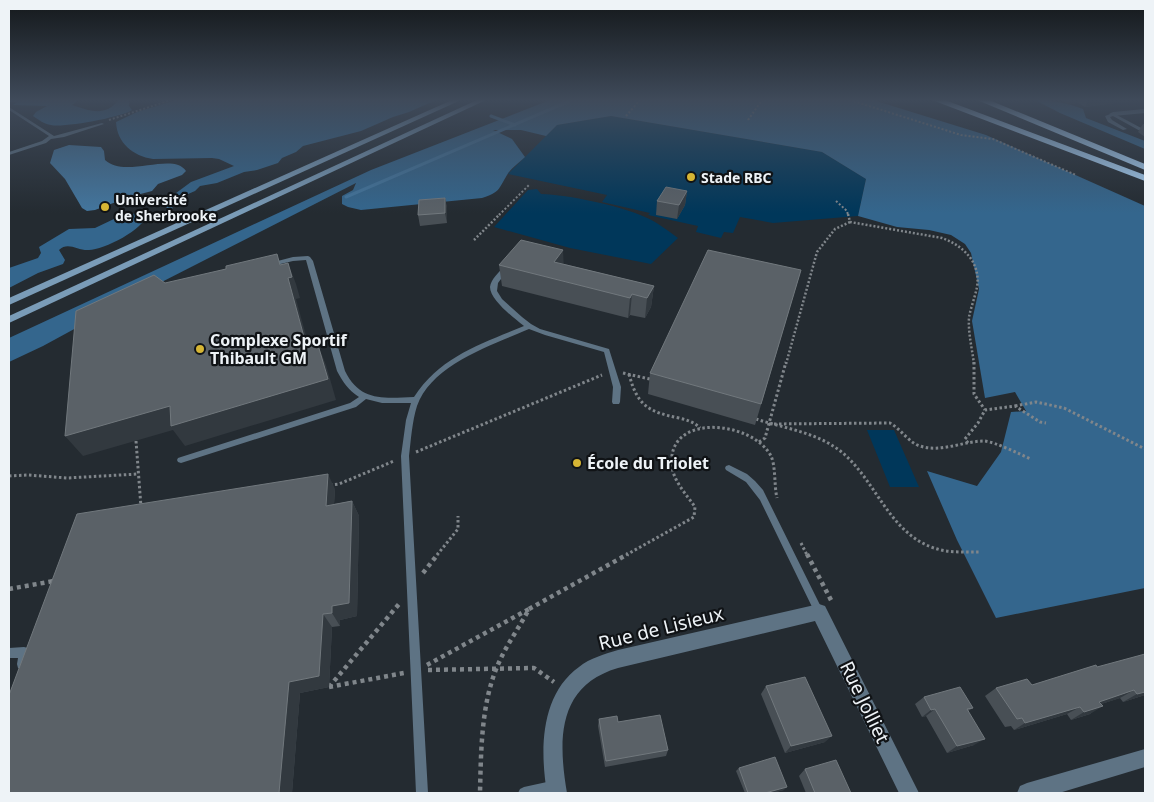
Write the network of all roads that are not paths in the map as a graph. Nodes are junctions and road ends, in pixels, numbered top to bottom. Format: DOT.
graph roads {
  1 [pos="53,137"];
  2 [pos="375,137"];
  3 [pos="402,137"];
  4 [pos="1038,137"];
  5 [pos="1050,137"];
  6 [pos="1073,137"];
  7 [pos="50,138"];
  8 [pos="9,154"];
  9 [pos="1145,167"];
  10 [pos="1145,177"];
  11 [pos="509,265"];
  12 [pos="265,266"];
  13 [pos="9,302"];
  14 [pos="9,320"];
  15 [pos="530,326"];
  16 [pos="364,397"];
  17 [pos="416,400"];
  18 [pos="616,402"];
  19 [pos="181,460"];
  20 [pos="729,468"];
  21 [pos="826,609"];
  22 [pos="9,654"];
  23 [pos="18,677"];
  24 [pos="1145,758"];
  25 [pos="556,790"];
  26 [pos="422,793"];
  27 [pos="524,793"];
  28 [pos="909,793"];
  29 [pos="1027,793"];
  1 -- 7 [label="lane"];
  2 -- 13 [label="main road"];
  3 -- 14 [label="main road"];
  4 -- 10 [label="highway"];
  5 -- 10 [label="highway"];
  6 -- 9 [label="highway"];
  7 -- 8 [label="lane"];
  11 -- 15 [label="lane"];
  12 -- 16 [label="lane"];
  15 -- 17 [label="lane"];
  15 -- 18 [label="lane"];
  16 -- 17 [label="lane"];
  16 -- 19 [label="lane"];
  17 -- 26 [label="lane"];
  20 -- 21 [label="lane"];
  21 -- 25 [label="street, Rue de Lisieux"];
  21 -- 28 [label="street, Rue Jolliet"];
  22 -- 23 [label="lane"];
  24 -- 29 [label="street"];
  25 -- 27 [label="lane"];
}
